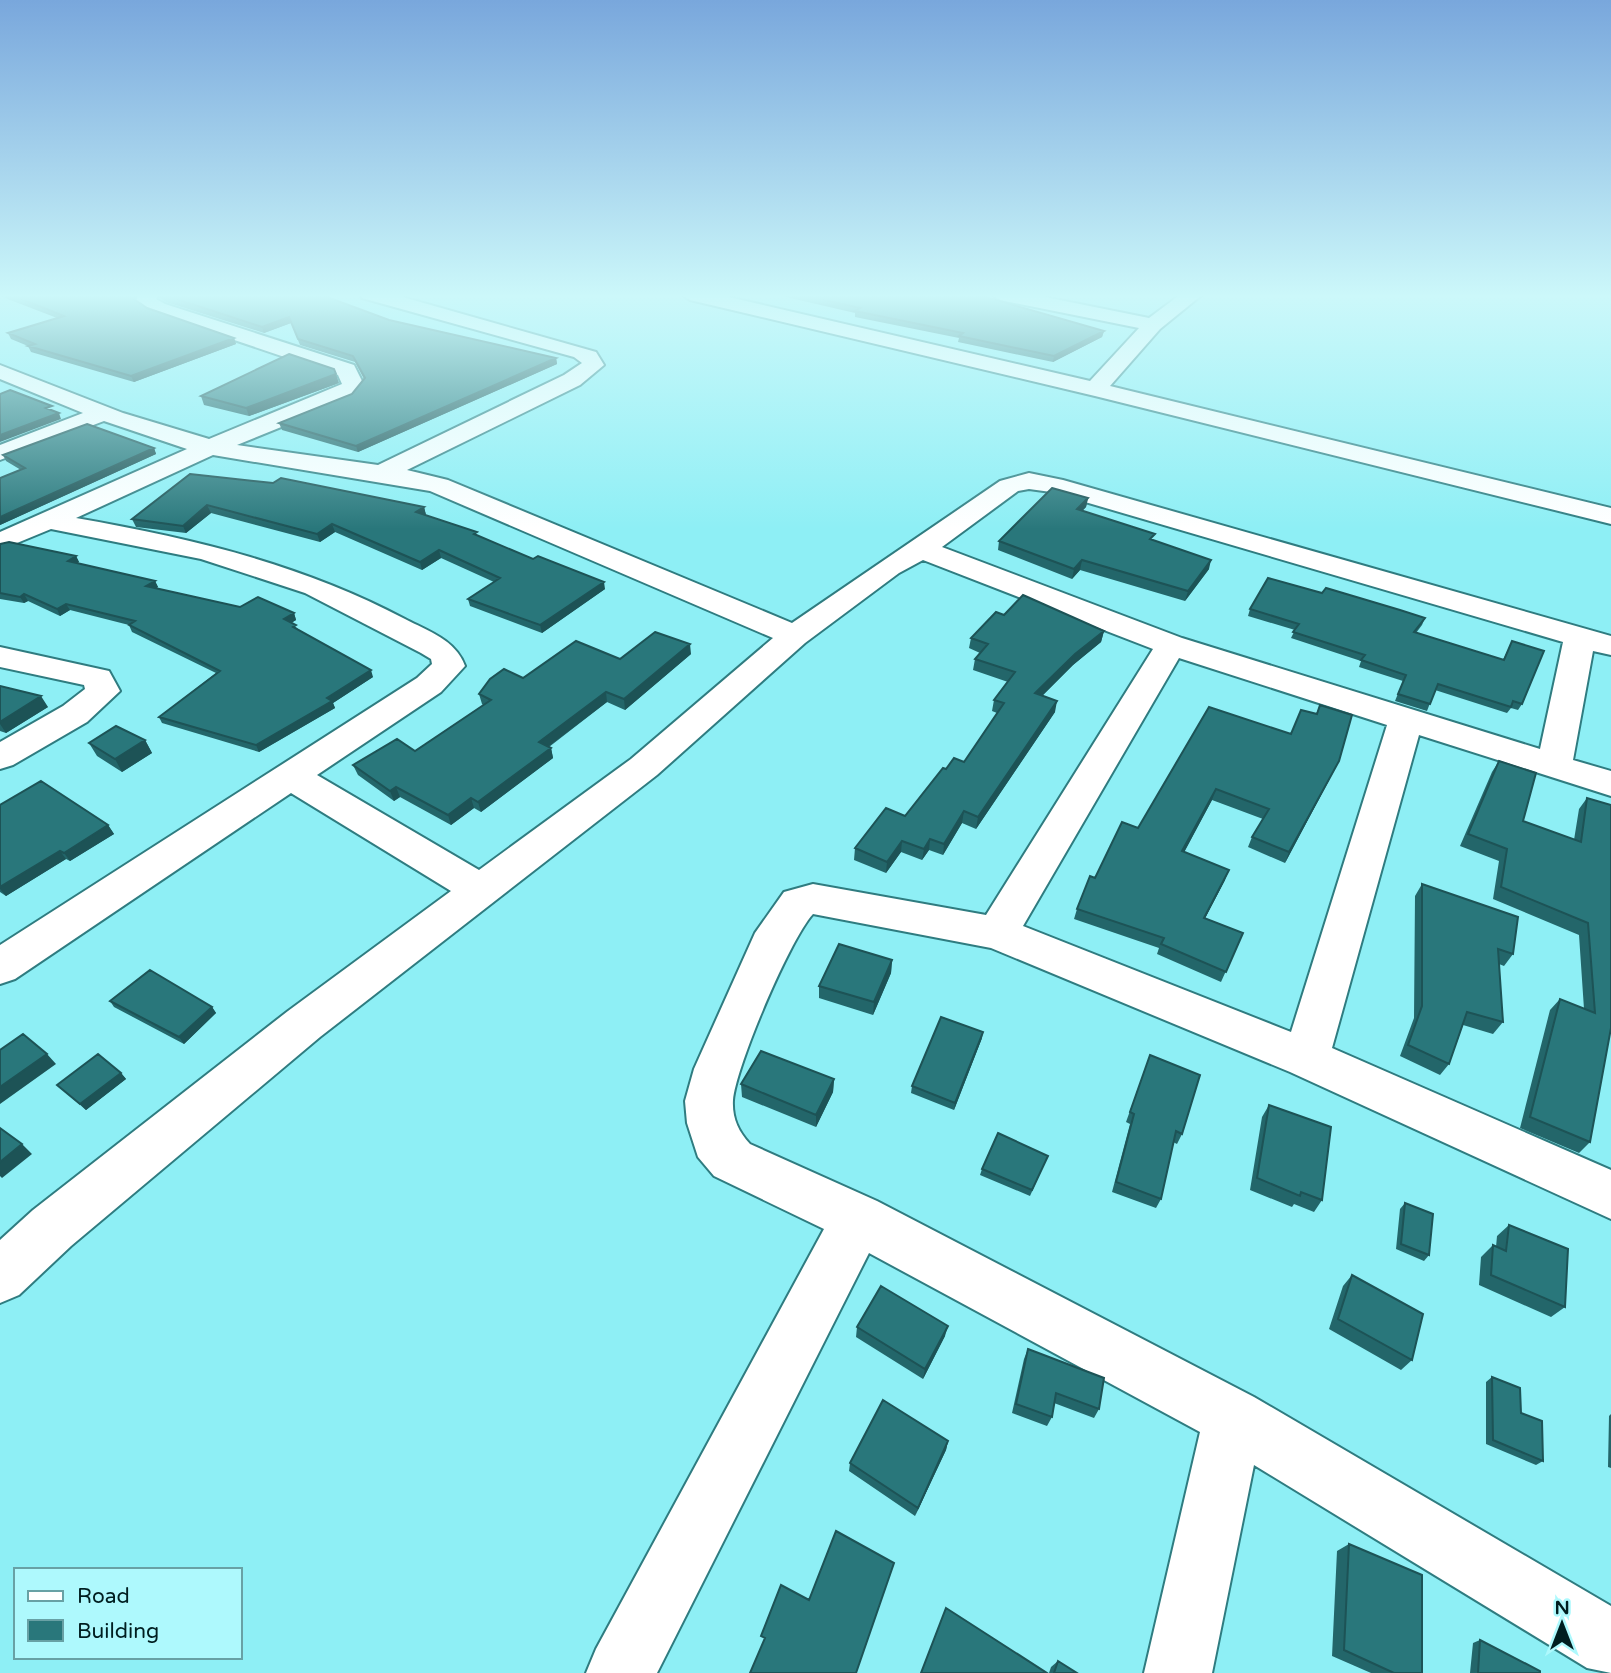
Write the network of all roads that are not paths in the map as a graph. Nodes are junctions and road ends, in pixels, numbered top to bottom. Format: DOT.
graph roads {
  1 [pos="348,372"];
  2 [pos="583,372"];
  3 [pos="1022,372"];
  4 [pos="1110,372"];
  5 [pos="1,373"];
  6 [pos="1095,389"];
  7 [pos="106,413"];
  8 [pos="211,447"];
  9 [pos="0,453"];
  10 [pos="384,472"];
  11 [pos="1611,516"];
  12 [pos="50,521"];
  13 [pos="0,542"];
  14 [pos="920,549"];
  15 [pos="794,636"];
  16 [pos="1596,642"];
  17 [pos="1171,645"];
  18 [pos="0,657"];
  19 [pos="1406,720"];
  20 [pos="0,757"];
  21 [pos="1554,765"];
  22 [pos="291,776"];
  23 [pos="1611,784"];
  24 [pos="481,890"];
  25 [pos="997,933"];
  26 [pos="0,967"];
  27 [pos="1306,1058"];
  28 [pos="1611,1195"];
  29 [pos="858,1219"];
  30 [pos="0,1276"];
  31 [pos="1233,1418"];
  32 [pos="1611,1644"];
  33 [pos="620,1673"];
  34 [pos="1178,1673"];
  1 -- 8 [label="street"];
  2 -- 10 [label="street"];
  3 -- 6 [label="street"];
  4 -- 6 [label="street"];
  5 -- 7 [label="street"];
  6 -- 11 [label="street"];
  7 -- 8 [label="street"];
  7 -- 9 [label="street"];
  8 -- 10 [label="street"];
  8 -- 12 [label="street"];
  10 -- 15 [label="street"];
  12 -- 13 [label="street"];
  12 -- 22 [label="street"];
  14 -- 15 [label="street"];
  14 -- 16 [label="street"];
  14 -- 17 [label="street"];
  15 -- 24 [label="street"];
  16 -- 21 [label="street"];
  17 -- 19 [label="street"];
  17 -- 25 [label="street"];
  18 -- 20 [label="street"];
  19 -- 21 [label="street"];
  19 -- 27 [label="street"];
  21 -- 23 [label="street"];
  22 -- 24 [label="street"];
  22 -- 26 [label="street"];
  24 -- 30 [label="street"];
  25 -- 27 [label="street"];
  25 -- 29 [label="street"];
  27 -- 28 [label="street"];
  29 -- 31 [label="street"];
  29 -- 33 [label="street"];
  31 -- 32 [label="street"];
  31 -- 34 [label="street"];
}
